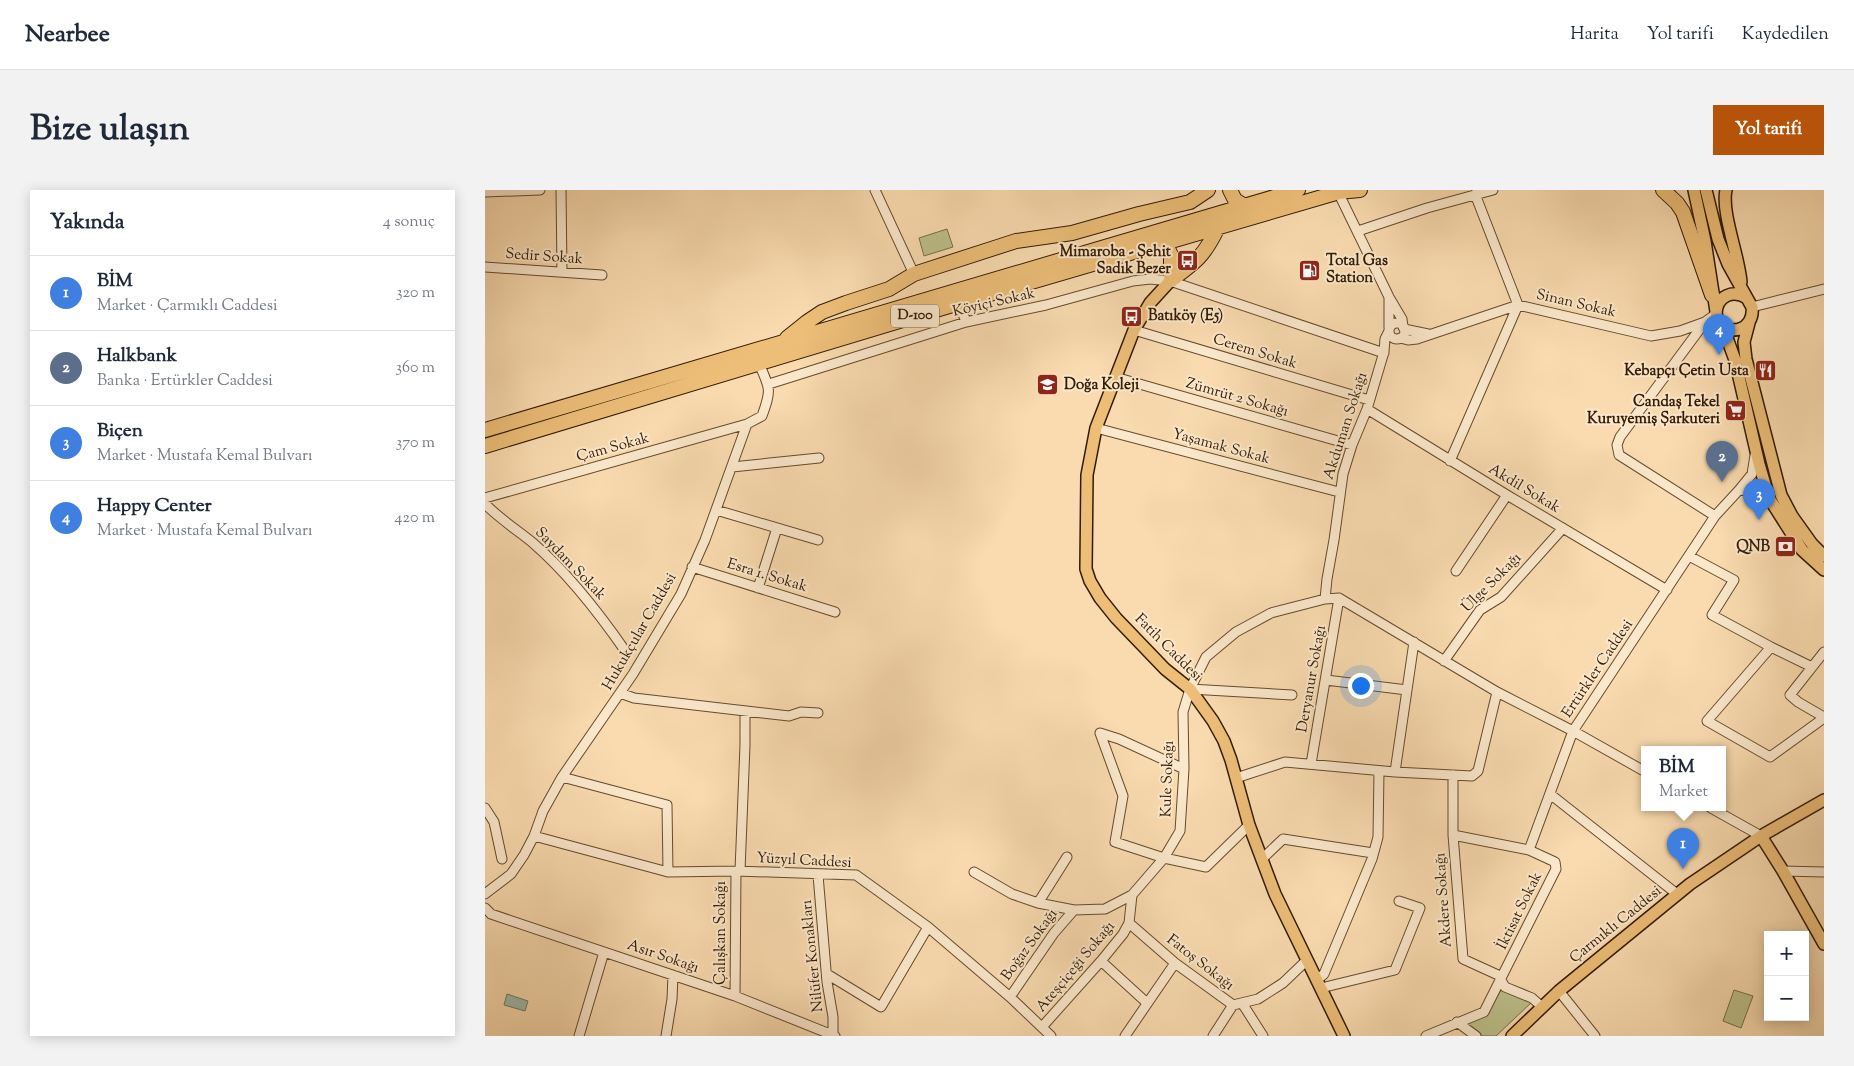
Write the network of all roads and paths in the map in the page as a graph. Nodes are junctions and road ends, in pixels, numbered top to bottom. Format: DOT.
graph roads {
  1 [pos="540,190"];
  2 [pos="561,190"];
  3 [pos="875,190"];
  4 [pos="1209,190"];
  5 [pos="1230,190"];
  6 [pos="1298,190"];
  7 [pos="1361,190"];
  8 [pos="1493,190"];
  9 [pos="1663,190"];
  10 [pos="1694,190"];
  11 [pos="1706,190"];
  12 [pos="1726,190"];
  13 [pos="1342,191"];
  14 [pos="485,192"];
  15 [pos="1475,194"];
  16 [pos="1243,205"];
  17 [pos="1189,222"];
  18 [pos="1219,227"];
  19 [pos="1358,231"];
  20 [pos="1165,243"];
  21 [pos="485,267"];
  22 [pos="562,272"];
  23 [pos="602,274"];
  24 [pos="915,274"];
  25 [pos="1170,281"];
  26 [pos="1824,289"];
  27 [pos="1712,295"];
  28 [pos="1389,297"];
  29 [pos="1747,298"];
  30 [pos="959,303"];
  31 [pos="1518,305"];
  32 [pos="1716,314"];
  33 [pos="966,322"];
  34 [pos="1705,322"];
  35 [pos="1749,323"];
  36 [pos="1723,327"];
  37 [pos="1403,328"];
  38 [pos="1134,330"];
  39 [pos="1389,330"];
  40 [pos="1429,334"];
  41 [pos="1399,339"];
  42 [pos="777,344"];
  43 [pos="1384,352"];
  44 [pos="759,364"];
  45 [pos="1115,376"];
  46 [pos="769,384"];
  47 [pos="1368,405"];
  48 [pos="747,424"];
  49 [pos="1096,428"];
  50 [pos="485,430"];
  51 [pos="1352,445"];
  52 [pos="485,446"];
  53 [pos="1756,450"];
  54 [pos="819,458"];
  55 [pos="1450,460"];
  56 [pos="732,467"];
  57 [pos="1739,490"];
  58 [pos="1339,492"];
  59 [pos="1507,495"];
  60 [pos="485,498"];
  61 [pos="1769,498"];
  62 [pos="485,504"];
  63 [pos="716,510"];
  64 [pos="1715,516"];
  65 [pos="777,528"];
  66 [pos="1563,528"];
  67 [pos="818,540"];
  68 [pos="1689,556"];
  69 [pos="1824,556"];
  70 [pos="692,567"];
  71 [pos="1824,570"];
  72 [pos="1456,572"];
  73 [pos="758,588"];
  74 [pos="1667,590"];
  75 [pos="1325,598"];
  76 [pos="1339,598"];
  77 [pos="835,612"];
  78 [pos="1414,642"];
  79 [pos="1771,647"];
  80 [pos="626,652"];
  81 [pos="1824,652"];
  82 [pos="1444,661"];
  83 [pos="1812,667"];
  84 [pos="1326,680"];
  85 [pos="1190,689"];
  86 [pos="1407,690"];
  87 [pos="1497,692"];
  88 [pos="620,693"];
  89 [pos="1292,695"];
  90 [pos="745,711"];
  91 [pos="818,713"];
  92 [pos="1823,716"];
  93 [pos="1573,731"];
  94 [pos="1311,764"];
  95 [pos="1641,768"];
  96 [pos="1184,769"];
  97 [pos="1379,771"];
  98 [pos="1395,772"];
  99 [pos="1453,774"];
  100 [pos="562,777"];
  101 [pos="1236,778"];
  102 [pos="1550,794"];
  103 [pos="1824,800"];
  104 [pos="485,808"];
  105 [pos="1716,811"];
  106 [pos="1249,824"];
  107 [pos="1453,835"];
  108 [pos="534,836"];
  109 [pos="1761,836"];
  110 [pos="1529,850"];
  111 [pos="1373,852"];
  112 [pos="1067,856"];
  113 [pos="1165,858"];
  114 [pos="502,859"];
  115 [pos="1262,859"];
  116 [pos="738,871"];
  117 [pos="1783,871"];
  118 [pos="668,872"];
  119 [pos="974,872"];
  120 [pos="1824,872"];
  121 [pos="818,875"];
  122 [pos="485,894"];
  123 [pos="1677,894"];
  124 [pos="1132,895"];
  125 [pos="1399,901"];
  126 [pos="1038,904"];
  127 [pos="485,908"];
  128 [pos="1074,910"];
  129 [pos="1129,923"];
  130 [pos="928,927"];
  131 [pos="1824,944"];
  132 [pos="604,952"];
  133 [pos="1307,960"];
  134 [pos="1101,961"];
  135 [pos="1175,964"];
  136 [pos="827,974"];
  137 [pos="673,975"];
  138 [pos="1501,980"];
  139 [pos="1319,984"];
  140 [pos="1559,990"];
  141 [pos="735,996"];
  142 [pos="1010,997"];
  143 [pos="1147,1003"];
  144 [pos="1237,1004"];
  145 [pos="1541,1006"];
  146 [pos="1457,1022"];
  147 [pos="1043,1028"];
  148 [pos="579,1036"];
  149 [pos="666,1036"];
  150 [pos="833,1036"];
  151 [pos="1051,1036"];
  152 [pos="1125,1036"];
  153 [pos="1213,1036"];
  154 [pos="1263,1036"];
  155 [pos="1345,1036"];
  156 [pos="1426,1036"];
  157 [pos="1475,1036"];
  158 [pos="1512,1036"];
  159 [pos="1595,1036"];
  1 -- 14 [label="street"];
  2 -- 22 [label="street"];
  3 -- 24 [label="street"];
  4 -- 17 [label="highway"];
  4 -- 24 [label="highway"];
  5 -- 16 [label="highway"];
  6 -- 16 [label="highway, D-100"];
  7 -- 13 [label="highway"];
  8 -- 15 [label="street"];
  9 -- 27 [label="highway"];
  10 -- 27 [label="main road"];
  11 -- 29 [label="main road"];
  12 -- 29 [label="main road"];
  13 -- 18 [label="highway, D-100"];
  13 -- 19 [label="street"];
  15 -- 19 [label="street"];
  15 -- 31 [label="street"];
  16 -- 17 [label="highway, D-100"];
  17 -- 42 [label="highway, D-100"];
  18 -- 20 [label="highway, D-100"];
  18 -- 25 [label="highway"];
  19 -- 28 [label="street"];
  20 -- 25 [label="highway"];
  20 -- 30 [label="highway, D-100"];
  21 -- 22 [label="street, Sedir Sokak"];
  22 -- 23 [label="street, Sedir Sokak"];
  24 -- 42 [label="highway"];
  25 -- 33 [label="street, Köyiçi Sokak"];
  25 -- 38 [label="main road, Fatih Caddesi"];
  25 -- 43 [label="street, Köyiçi Sokak"];
  26 -- 29 [label="street"];
  27 -- 32 [label="main road"];
  28 -- 37 [label="street"];
  28 -- 39 [label="street, Akduman Sokağı"];
  29 -- 32 [label="main road"];
  29 -- 35 [label="main road"];
  30 -- 33 [label="street"];
  30 -- 44 [label="highway, D-100"];
  31 -- 34 [label="street, Sinan Sokak"];
  31 -- 40 [label="street, Sinan Sokak"];
  31 -- 55 [label="street"];
  32 -- 34 [label="street, Sinan Sokak"];
  32 -- 36 [label="main road"];
  33 -- 46 [label="street, Köyiçi Sokak"];
  34 -- 36 [label="street"];
  34 -- 64 [label="street"];
  35 -- 36 [label="main road"];
  35 -- 69 [label="main road"];
  36 -- 53 [label="main road"];
  37 -- 39 [label="street"];
  37 -- 40 [label="street, Sinan Sokak"];
  37 -- 41 [label="street"];
  38 -- 45 [label="main road, Fatih Caddesi"];
  38 -- 47 [label="street, Cerem Sokak"];
  39 -- 41 [label="street"];
  39 -- 43 [label="street, Akduman Sokağı"];
  40 -- 41 [label="street, Sinan Sokak"];
  41 -- 43 [label="street, Akduman Sokağı"];
  42 -- 50 [label="highway, D-100"];
  43 -- 47 [label="street, Akduman Sokağı"];
  44 -- 46 [label="street"];
  44 -- 52 [label="highway, D-100"];
  45 -- 49 [label="main road, Fatih Caddesi"];
  45 -- 51 [label="street, Zümrüt 2 Sokağı"];
  46 -- 48 [label="street, Hukukçular Caddesi"];
  47 -- 51 [label="street, Akduman Sokağı"];
  47 -- 55 [label="street, Akdil Sokak"];
  48 -- 56 [label="street, Hukukçular Caddesi"];
  48 -- 60 [label="street, Çam Sokak"];
  49 -- 58 [label="street, Yaşamak Sokak"];
  49 -- 85 [label="main road, Fatih Caddesi"];
  51 -- 58 [label="street, Akduman Sokağı"];
  53 -- 57 [label="street, Ertürkler Caddesi"];
  53 -- 61 [label="main road"];
  54 -- 56 [label="street"];
  55 -- 59 [label="street, Akdil Sokak"];
  56 -- 63 [label="street, Hukukçular Caddesi"];
  57 -- 61 [label="street"];
  57 -- 64 [label="street, Ertürkler Caddesi"];
  58 -- 75 [label="street, Akduman Sokağı"];
  59 -- 66 [label="street, Akdil Sokak"];
  59 -- 72 [label="street"];
  61 -- 71 [label="main road"];
  62 -- 80 [label="street, Saydam Sokak"];
  63 -- 65 [label="street"];
  63 -- 70 [label="street, Hukukçular Caddesi"];
  64 -- 68 [label="street, Ertürkler Caddesi"];
  65 -- 67 [label="street"];
  65 -- 73 [label="street"];
  66 -- 74 [label="street, Akdil Sokak"];
  66 -- 82 [label="street, Ülge Sokağı"];
  68 -- 74 [label="street, Ertürkler Caddesi"];
  68 -- 79 [label="street"];
  70 -- 73 [label="street, Esra 1. Sokak"];
  70 -- 88 [label="street, Hukukçular Caddesi"];
  73 -- 77 [label="street, Esra 1. Sokak"];
  74 -- 93 [label="street, Ertürkler Caddesi"];
  75 -- 76 [label="street, Kule Sokağı"];
  75 -- 85 [label="street, Kule Sokağı"];
  76 -- 78 [label="street"];
  76 -- 84 [label="street, Deryanur Sokağı"];
  78 -- 82 [label="street"];
  78 -- 86 [label="street"];
  79 -- 83 [label="street"];
  79 -- 92 [label="street"];
  81 -- 83 [label="street"];
  82 -- 87 [label="street"];
  83 -- 92 [label="street"];
  84 -- 86 [label="street"];
  84 -- 94 [label="street, Deryanur Sokağı"];
  85 -- 89 [label="street"];
  85 -- 96 [label="street, Kule Sokağı"];
  85 -- 101 [label="main road, Fatih Caddesi"];
  86 -- 98 [label="street"];
  87 -- 93 [label="street"];
  87 -- 99 [label="street"];
  88 -- 90 [label="street"];
  88 -- 100 [label="street, Hukukçular Caddesi"];
  90 -- 91 [label="street"];
  90 -- 116 [label="street, Çalışkan Sokağı"];
  93 -- 95 [label="street"];
  93 -- 102 [label="street, Ertürkler Caddesi"];
  94 -- 97 [label="street"];
  94 -- 101 [label="street"];
  96 -- 113 [label="street, Kule Sokağı"];
  96 -- 113 [label="street"];
  97 -- 98 [label="street"];
  97 -- 111 [label="street"];
  98 -- 99 [label="street"];
  99 -- 107 [label="street, Akdere Sokağı"];
  100 -- 108 [label="street, Hukukçular Caddesi"];
  100 -- 118 [label="street"];
  101 -- 106 [label="main road, Fatih Caddesi"];
  102 -- 110 [label="street, Ertürkler Caddesi"];
  102 -- 123 [label="street"];
  103 -- 109 [label="main road, Çarmıklı Caddesi"];
  104 -- 114 [label="street"];
  105 -- 109 [label="street"];
  106 -- 113 [label="street"];
  106 -- 115 [label="main road, Fatih Caddesi"];
  107 -- 110 [label="street, İktisat Sokak"];
  107 -- 138 [label="street, Akdere Sokağı"];
  108 -- 118 [label="street, Yüzyıl Caddesi"];
  108 -- 122 [label="street, Hukukçular Caddesi"];
  109 -- 117 [label="main road"];
  109 -- 123 [label="main road, Çarmıklı Caddesi"];
  110 -- 138 [label="street, İktisat Sokak"];
  111 -- 115 [label="street"];
  111 -- 139 [label="street"];
  112 -- 126 [label="street"];
  113 -- 124 [label="street, Kule Sokağı"];
  115 -- 133 [label="main road, Fatih Caddesi"];
  116 -- 118 [label="street, Yüzyıl Caddesi"];
  116 -- 121 [label="street, Yüzyıl Caddesi"];
  116 -- 141 [label="street, Çalışkan Sokağı"];
  117 -- 120 [label="street"];
  117 -- 131 [label="main road"];
  119 -- 126 [label="street, Kule Sokağı"];
  121 -- 130 [label="street, Yüzyıl Caddesi"];
  121 -- 136 [label="street, Nilüfer Konakları"];
  123 -- 140 [label="main road, Çarmıklı Caddesi"];
  124 -- 128 [label="street, Kule Sokağı"];
  124 -- 129 [label="street"];
  125 -- 139 [label="street"];
  126 -- 128 [label="street, Kule Sokağı"];
  127 -- 132 [label="street, Asır Sokağı"];
  128 -- 142 [label="street, Boğaz Sokağı"];
  129 -- 134 [label="street, Ateşçiçeği Sokağı"];
  129 -- 135 [label="street, Fatoş Sokağı"];
  130 -- 136 [label="street"];
  130 -- 142 [label="street, Yüzyıl Caddesi"];
  132 -- 137 [label="street, Asır Sokağı"];
  132 -- 148 [label="street"];
  133 -- 139 [label="main road, Fatih Caddesi"];
  133 -- 144 [label="street, Fatoş Sokağı"];
  134 -- 143 [label="street"];
  134 -- 147 [label="street, Ateşçiçeği Sokağı"];
  135 -- 143 [label="street"];
  135 -- 144 [label="street, Fatoş Sokağı"];
  136 -- 150 [label="street, Nilüfer Konakları"];
  137 -- 141 [label="street, Asır Sokağı"];
  137 -- 149 [label="street"];
  138 -- 145 [label="street, Akdere Sokağı"];
  138 -- 146 [label="street, İktisat Sokak"];
  139 -- 155 [label="main road, Fatih Caddesi"];
  140 -- 145 [label="main road, Çarmıklı Caddesi"];
  140 -- 159 [label="street"];
  141 -- 150 [label="street, Asır Sokağı"];
  142 -- 147 [label="street, Yüzyıl Caddesi"];
  143 -- 152 [label="street"];
  144 -- 153 [label="street"];
  144 -- 154 [label="street"];
  145 -- 158 [label="main road, Çarmıklı Caddesi"];
  146 -- 156 [label="street, İktisat Sokak"];
  146 -- 157 [label="street"];
  147 -- 151 [label="street, Yüzyıl Caddesi"];
}
